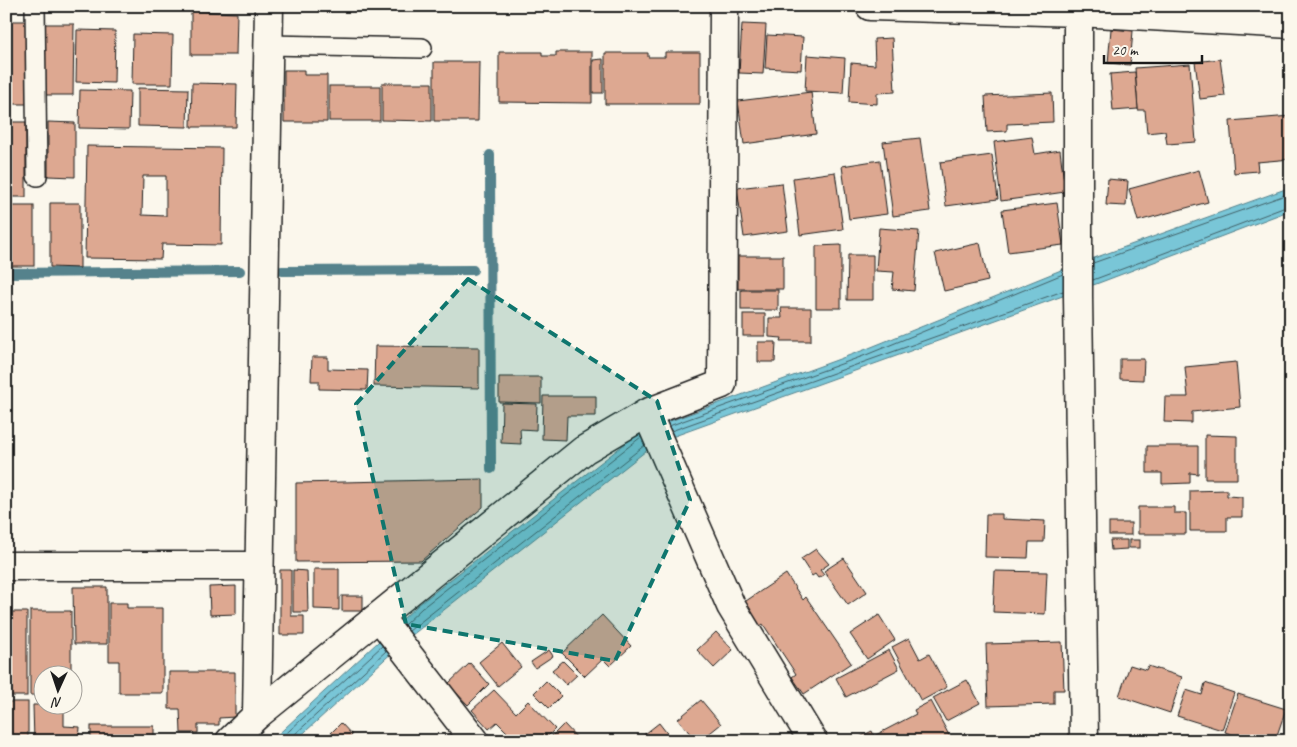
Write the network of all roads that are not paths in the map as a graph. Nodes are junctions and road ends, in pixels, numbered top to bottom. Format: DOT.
graph roads {
  1 [pos="35,6"];
  2 [pos="268,6"];
  3 [pos="724,6"];
  4 [pos="870,6"];
  5 [pos="1078,9"];
  6 [pos="1291,24"];
  7 [pos="268,45"];
  8 [pos="422,48"];
  9 [pos="37,176"];
  10 [pos="654,428"];
  11 [pos="6,566"];
  12 [pos="258,566"];
  13 [pos="390,631"];
  14 [pos="257,715"];
  15 [pos="234,739"];
  16 [pos="475,741"];
  17 [pos="813,741"];
  18 [pos="1084,741"];
  1 -- 9 [label="lane"];
  2 -- 7 [label="street"];
  3 -- 10 [label="street"];
  4 -- 5 [label="street"];
  5 -- 6 [label="street"];
  5 -- 18 [label="street"];
  7 -- 8 [label="lane"];
  7 -- 12 [label="street"];
  10 -- 13 [label="street"];
  10 -- 17 [label="street"];
  11 -- 12 [label="street"];
  12 -- 14 [label="street"];
  13 -- 14 [label="street"];
  13 -- 16 [label="street"];
  14 -- 15 [label="street"];
}
